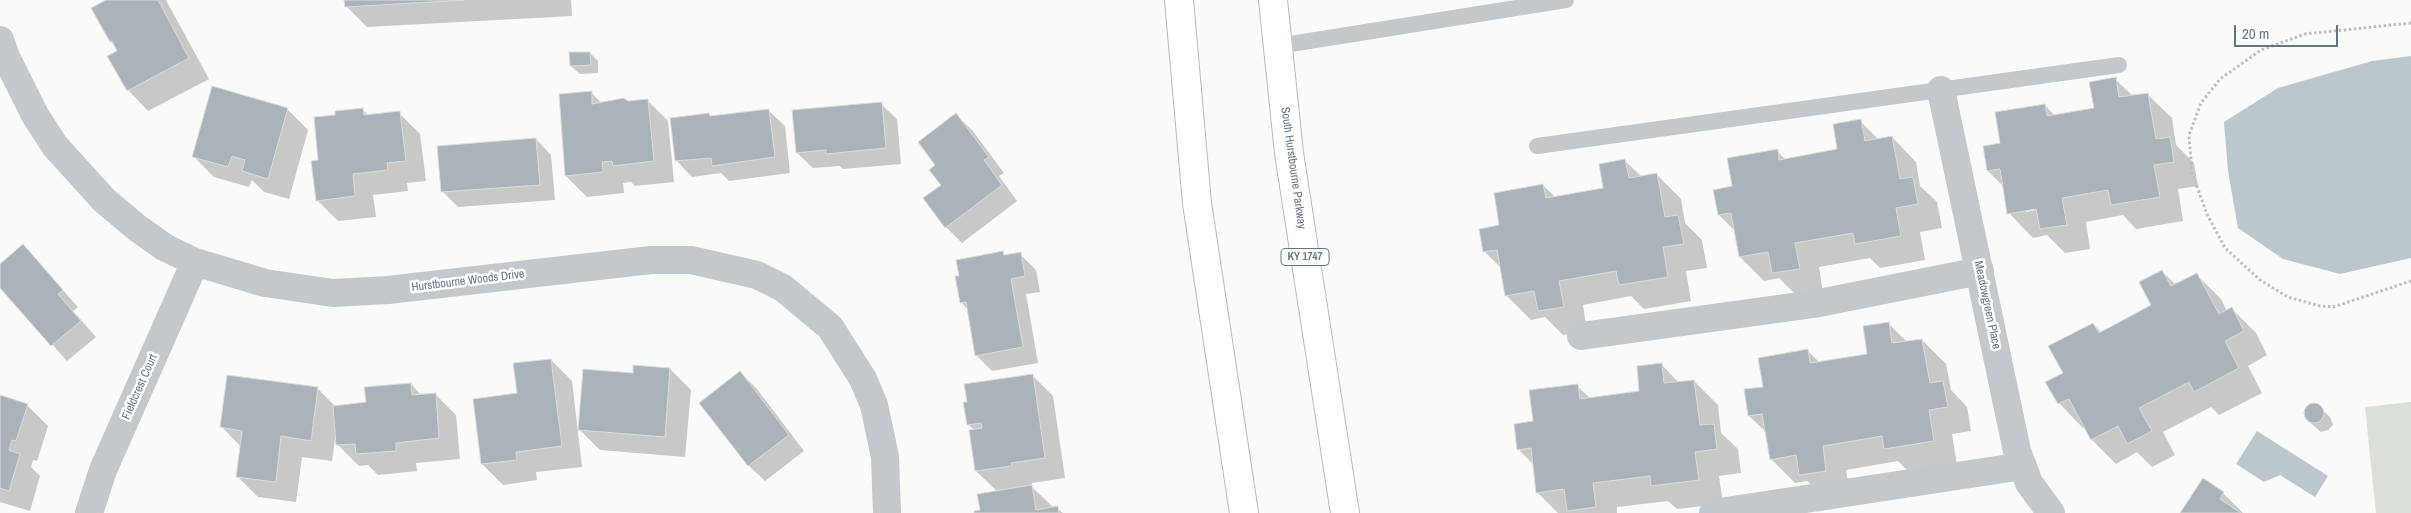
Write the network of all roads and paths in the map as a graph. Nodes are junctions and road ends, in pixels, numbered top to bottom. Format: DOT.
graph roads {
  1 [pos="1180,0"];
  2 [pos="1273,0"];
  3 [pos="1566,0"];
  4 [pos="1483,7"];
  5 [pos="2411,23"];
  6 [pos="0,40"];
  7 [pos="1278,46"];
  8 [pos="2119,65"];
  9 [pos="1941,90"];
  10 [pos="1537,146"];
  11 [pos="195,262"];
  12 [pos="1980,271"];
  13 [pos="2411,280"];
  14 [pos="1581,336"];
  15 [pos="2023,466"];
  16 [pos="89,513"];
  17 [pos="887,513"];
  18 [pos="1244,513"];
  19 [pos="1345,513"];
  20 [pos="1713,513"];
  21 [pos="2051,513"];
  1 -- 18 [label="main road"];
  2 -- 7 [label="main road, South Hurstbourne Parkway / KY 1747"];
  3 -- 4 [label="lane"];
  4 -- 7 [label="lane"];
  5 -- 13 [label="path"];
  6 -- 11 [label="street, Hurstbourne Woods Drive"];
  7 -- 19 [label="main road, South Hurstbourne Parkway / KY 1747"];
  8 -- 9 [label="lane"];
  9 -- 10 [label="lane"];
  9 -- 12 [label="street, Meadowgreen Place"];
  11 -- 16 [label="street, Fieldcrest Court"];
  11 -- 17 [label="street, Hurstbourne Woods Drive"];
  12 -- 14 [label="street"];
  12 -- 15 [label="street, Meadowgreen Place"];
  15 -- 20 [label="street"];
  15 -- 21 [label="street, Meadowgreen Place"];
}
